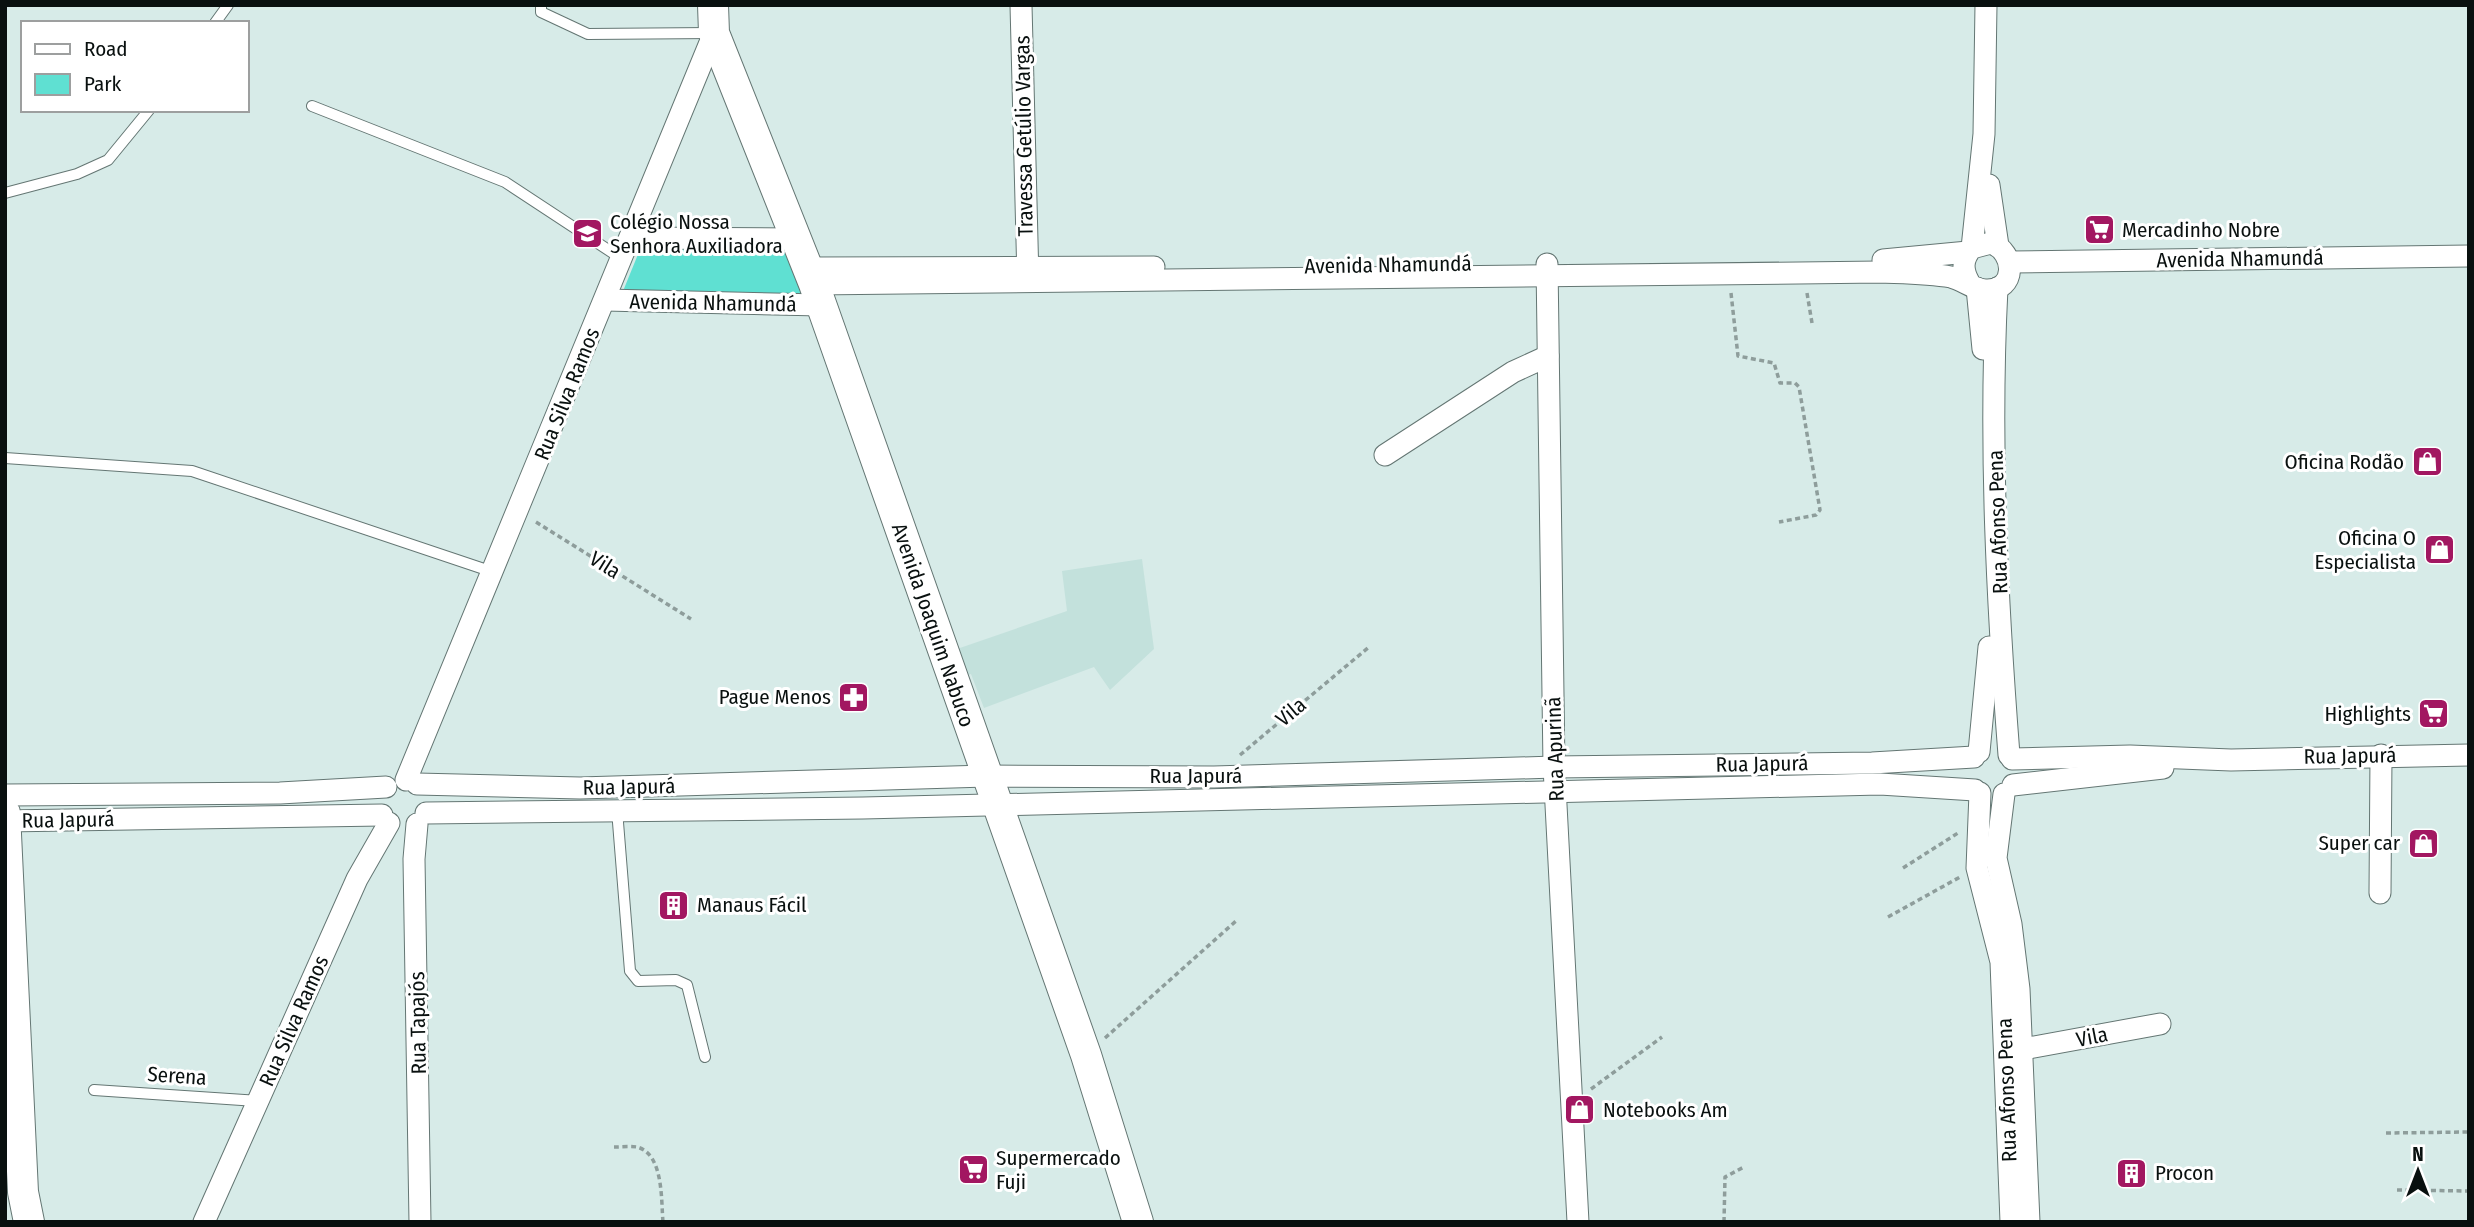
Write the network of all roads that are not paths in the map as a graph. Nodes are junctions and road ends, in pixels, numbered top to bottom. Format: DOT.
graph roads {
  1 [pos="228,5"];
  2 [pos="541,5"];
  3 [pos="1021,5"];
  4 [pos="1986,5"];
  5 [pos="714,19"];
  6 [pos="216,21"];
  7 [pos="312,106"];
  8 [pos="147,112"];
  9 [pos="1984,134"];
  10 [pos="5,193"];
  11 [pos="631,237"];
  12 [pos="798,239"];
  13 [pos="1970,250"];
  14 [pos="2004,254"];
  15 [pos="2469,256"];
  16 [pos="622,259"];
  17 [pos="1547,270"];
  18 [pos="1028,274"];
  19 [pos="815,286"];
  20 [pos="1981,286"];
  21 [pos="605,300"];
  22 [pos="1548,356"];
  23 [pos="1990,393"];
  24 [pos="1385,455"];
  25 [pos="5,458"];
  26 [pos="494,572"];
  27 [pos="1977,755"];
  28 [pos="2381,755"];
  29 [pos="2469,755"];
  30 [pos="2011,757"];
  31 [pos="2231,760"];
  32 [pos="1554,767"];
  33 [pos="986,776"];
  34 [pos="403,783"];
  35 [pos="2009,789"];
  36 [pos="1555,791"];
  37 [pos="1977,792"];
  38 [pos="5,795"];
  39 [pos="996,804"];
  40 [pos="617,810"];
  41 [pos="5,813"];
  42 [pos="422,818"];
  43 [pos="386,819"];
  44 [pos="5,821"];
  45 [pos="2380,893"];
  46 [pos="2009,962"];
  47 [pos="2160,1024"];
  48 [pos="2023,1049"];
  49 [pos="705,1057"];
  50 [pos="94,1090"];
  51 [pos="258,1101"];
  52 [pos="29,1222"];
  53 [pos="204,1222"];
  54 [pos="420,1222"];
  55 [pos="1138,1222"];
  56 [pos="1578,1222"];
  57 [pos="2011,1222"];
  58 [pos="2029,1222"];
  1 -- 6 [label="lane"];
  2 -- 5 [label="lane"];
  3 -- 18 [label="street, Travessa Getúlio Vargas"];
  4 -- 9 [label="street"];
  5 -- 11 [label="street, Rua Silva Ramos"];
  5 -- 12 [label="main road, Avenida Joaquim Nabuco"];
  7 -- 16 [label="lane"];
  8 -- 10 [label="lane"];
  9 -- 13 [label="street"];
  9 -- 14 [label="street"];
  11 -- 12 [label="street"];
  11 -- 16 [label="street, Rua Silva Ramos"];
  12 -- 19 [label="main road, Avenida Joaquim Nabuco"];
  13 -- 14 [label="street"];
  13 -- 17 [label="street, Avenida Nhamundá"];
  13 -- 20 [label="street"];
  14 -- 15 [label="street, Avenida Nhamundá"];
  14 -- 20 [label="street"];
  16 -- 21 [label="street, Rua Silva Ramos"];
  17 -- 18 [label="street, Avenida Nhamundá"];
  17 -- 20 [label="street, Avenida Nhamundá"];
  17 -- 22 [label="street, Rua Apurinã"];
  18 -- 19 [label="street, Avenida Nhamundá"];
  19 -- 21 [label="street, Avenida Nhamundá"];
  19 -- 33 [label="main road, Avenida Joaquim Nabuco"];
  20 -- 23 [label="street, Rua Afonso Pena"];
  21 -- 26 [label="street, Rua Silva Ramos"];
  22 -- 24 [label="street"];
  22 -- 32 [label="street, Rua Apurinã"];
  23 -- 27 [label="street, Rua Afonso Pena"];
  23 -- 30 [label="street, Rua Afonso Pena"];
  25 -- 26 [label="lane"];
  26 -- 34 [label="street, Rua Silva Ramos"];
  27 -- 30 [label="street"];
  27 -- 32 [label="street, Rua Japurá"];
  27 -- 37 [label="street"];
  28 -- 29 [label="street, Rua Japurá"];
  28 -- 31 [label="street, Rua Japurá"];
  28 -- 45 [label="street"];
  30 -- 31 [label="street, Rua Japurá"];
  30 -- 35 [label="street"];
  31 -- 35 [label="street, Rua Japurá"];
  32 -- 33 [label="street, Rua Japurá"];
  32 -- 36 [label="street, Rua Apurinã"];
  33 -- 34 [label="street, Rua Japurá"];
  33 -- 39 [label="main road, Avenida Joaquim Nabuco"];
  34 -- 38 [label="street, Rua Japurá"];
  34 -- 42 [label="street"];
  34 -- 43 [label="street"];
  35 -- 37 [label="street"];
  35 -- 46 [label="street, Rua Afonso Pena"];
  36 -- 37 [label="street, Rua Japurá"];
  36 -- 39 [label="street, Rua Japurá"];
  36 -- 56 [label="street, Rua Apurinã"];
  37 -- 46 [label="street, Rua Afonso Pena"];
  39 -- 40 [label="street, Rua Japurá"];
  39 -- 55 [label="main road, Avenida Joaquim Nabuco"];
  40 -- 42 [label="street, Rua Japurá"];
  40 -- 49 [label="lane"];
  41 -- 44 [label="main road"];
  42 -- 43 [label="street"];
  42 -- 54 [label="street, Rua Tapajós"];
  43 -- 44 [label="street, Rua Japurá"];
  43 -- 51 [label="street, Rua Silva Ramos"];
  44 -- 52 [label="main road"];
  46 -- 48 [label="street, Rua Afonso Pena"];
  46 -- 57 [label="street, Rua Afonso Pena"];
  47 -- 48 [label="street, Vila"];
  48 -- 58 [label="street, Rua Afonso Pena"];
  50 -- 51 [label="lane, Serena"];
  51 -- 53 [label="street, Rua Silva Ramos"];
}
